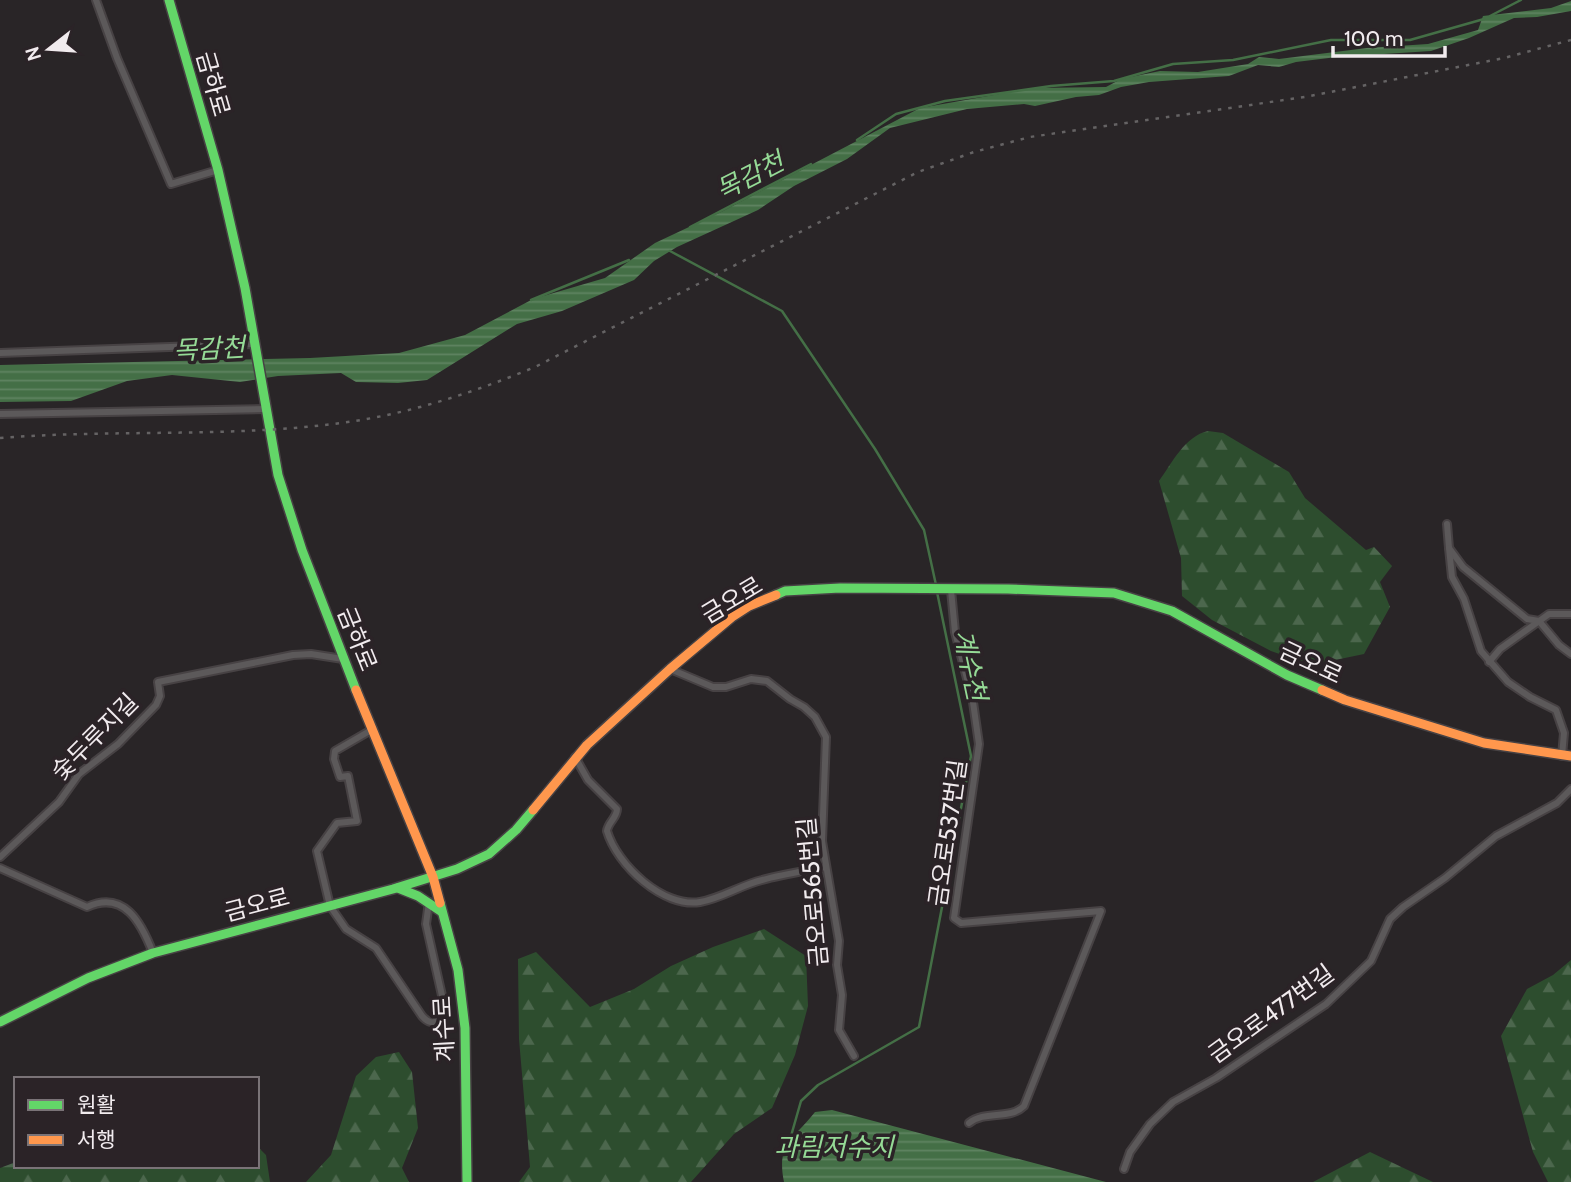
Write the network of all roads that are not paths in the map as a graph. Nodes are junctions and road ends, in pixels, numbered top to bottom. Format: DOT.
graph roads {
  1 [pos="96,0"];
  2 [pos="169,0"];
  3 [pos="218,170"];
  4 [pos="254,344"];
  5 [pos="0,353"];
  6 [pos="267,409"];
  7 [pos="0,414"];
  8 [pos="1447,524"];
  9 [pos="1449,548"];
  10 [pos="948,590"];
  11 [pos="1571,614"];
  12 [pos="1539,621"];
  13 [pos="1571,654"];
  14 [pos="343,659"];
  15 [pos="1489,662"];
  16 [pos="670,669"];
  17 [pos="373,729"];
  18 [pos="1566,756"];
  19 [pos="575,757"];
  20 [pos="1571,789"];
  21 [pos="0,857"];
  22 [pos="826,867"];
  23 [pos="0,868"];
  24 [pos="433,877"];
  25 [pos="398,888"];
  26 [pos="429,902"];
  27 [pos="330,906"];
  28 [pos="444,914"];
  29 [pos="153,953"];
  30 [pos="0,1022"];
  31 [pos="854,1056"];
  32 [pos="969,1123"];
  33 [pos="468,1167"];
  34 [pos="1124,1169"];
  35 [pos="467,1182"];
  36 [pos="472,1182"];
  1 -- 3 [label="street"];
  2 -- 3 [label="main road, 금하로"];
  3 -- 4 [label="main road, 금하로"];
  4 -- 5 [label="street"];
  4 -- 6 [label="main road, 금하로"];
  6 -- 7 [label="street"];
  6 -- 14 [label="main road, 금하로"];
  8 -- 9 [label="street"];
  9 -- 12 [label="street"];
  9 -- 15 [label="street"];
  10 -- 16 [label="main road, 금오로"];
  10 -- 18 [label="main road, 금오로"];
  10 -- 32 [label="street, 금오로537번길"];
  11 -- 12 [label="street"];
  12 -- 13 [label="street"];
  12 -- 15 [label="street"];
  14 -- 17 [label="main road, 금하로"];
  14 -- 21 [label="street, 숯두루지길"];
  15 -- 18 [label="street"];
  16 -- 19 [label="main road, 금오로"];
  16 -- 22 [label="street, 금오로565번길"];
  17 -- 24 [label="main road, 금하로"];
  17 -- 27 [label="street"];
  19 -- 22 [label="street"];
  19 -- 24 [label="main road, 금오로"];
  20 -- 34 [label="street, 금오로477번길"];
  22 -- 31 [label="street, 금오로565번길"];
  23 -- 29 [label="street"];
  24 -- 25 [label="main road, 금오로"];
  24 -- 28 [label="main road, 계수로"];
  25 -- 26 [label="main road"];
  25 -- 27 [label="main road, 금오로"];
  26 -- 27 [label="street"];
  26 -- 28 [label="main road"];
  27 -- 29 [label="main road, 금오로"];
  28 -- 33 [label="main road, 계수로"];
  29 -- 30 [label="main road, 금오로"];
  33 -- 35 [label="main road, 계수로"];
  33 -- 36 [label="street"];
}
